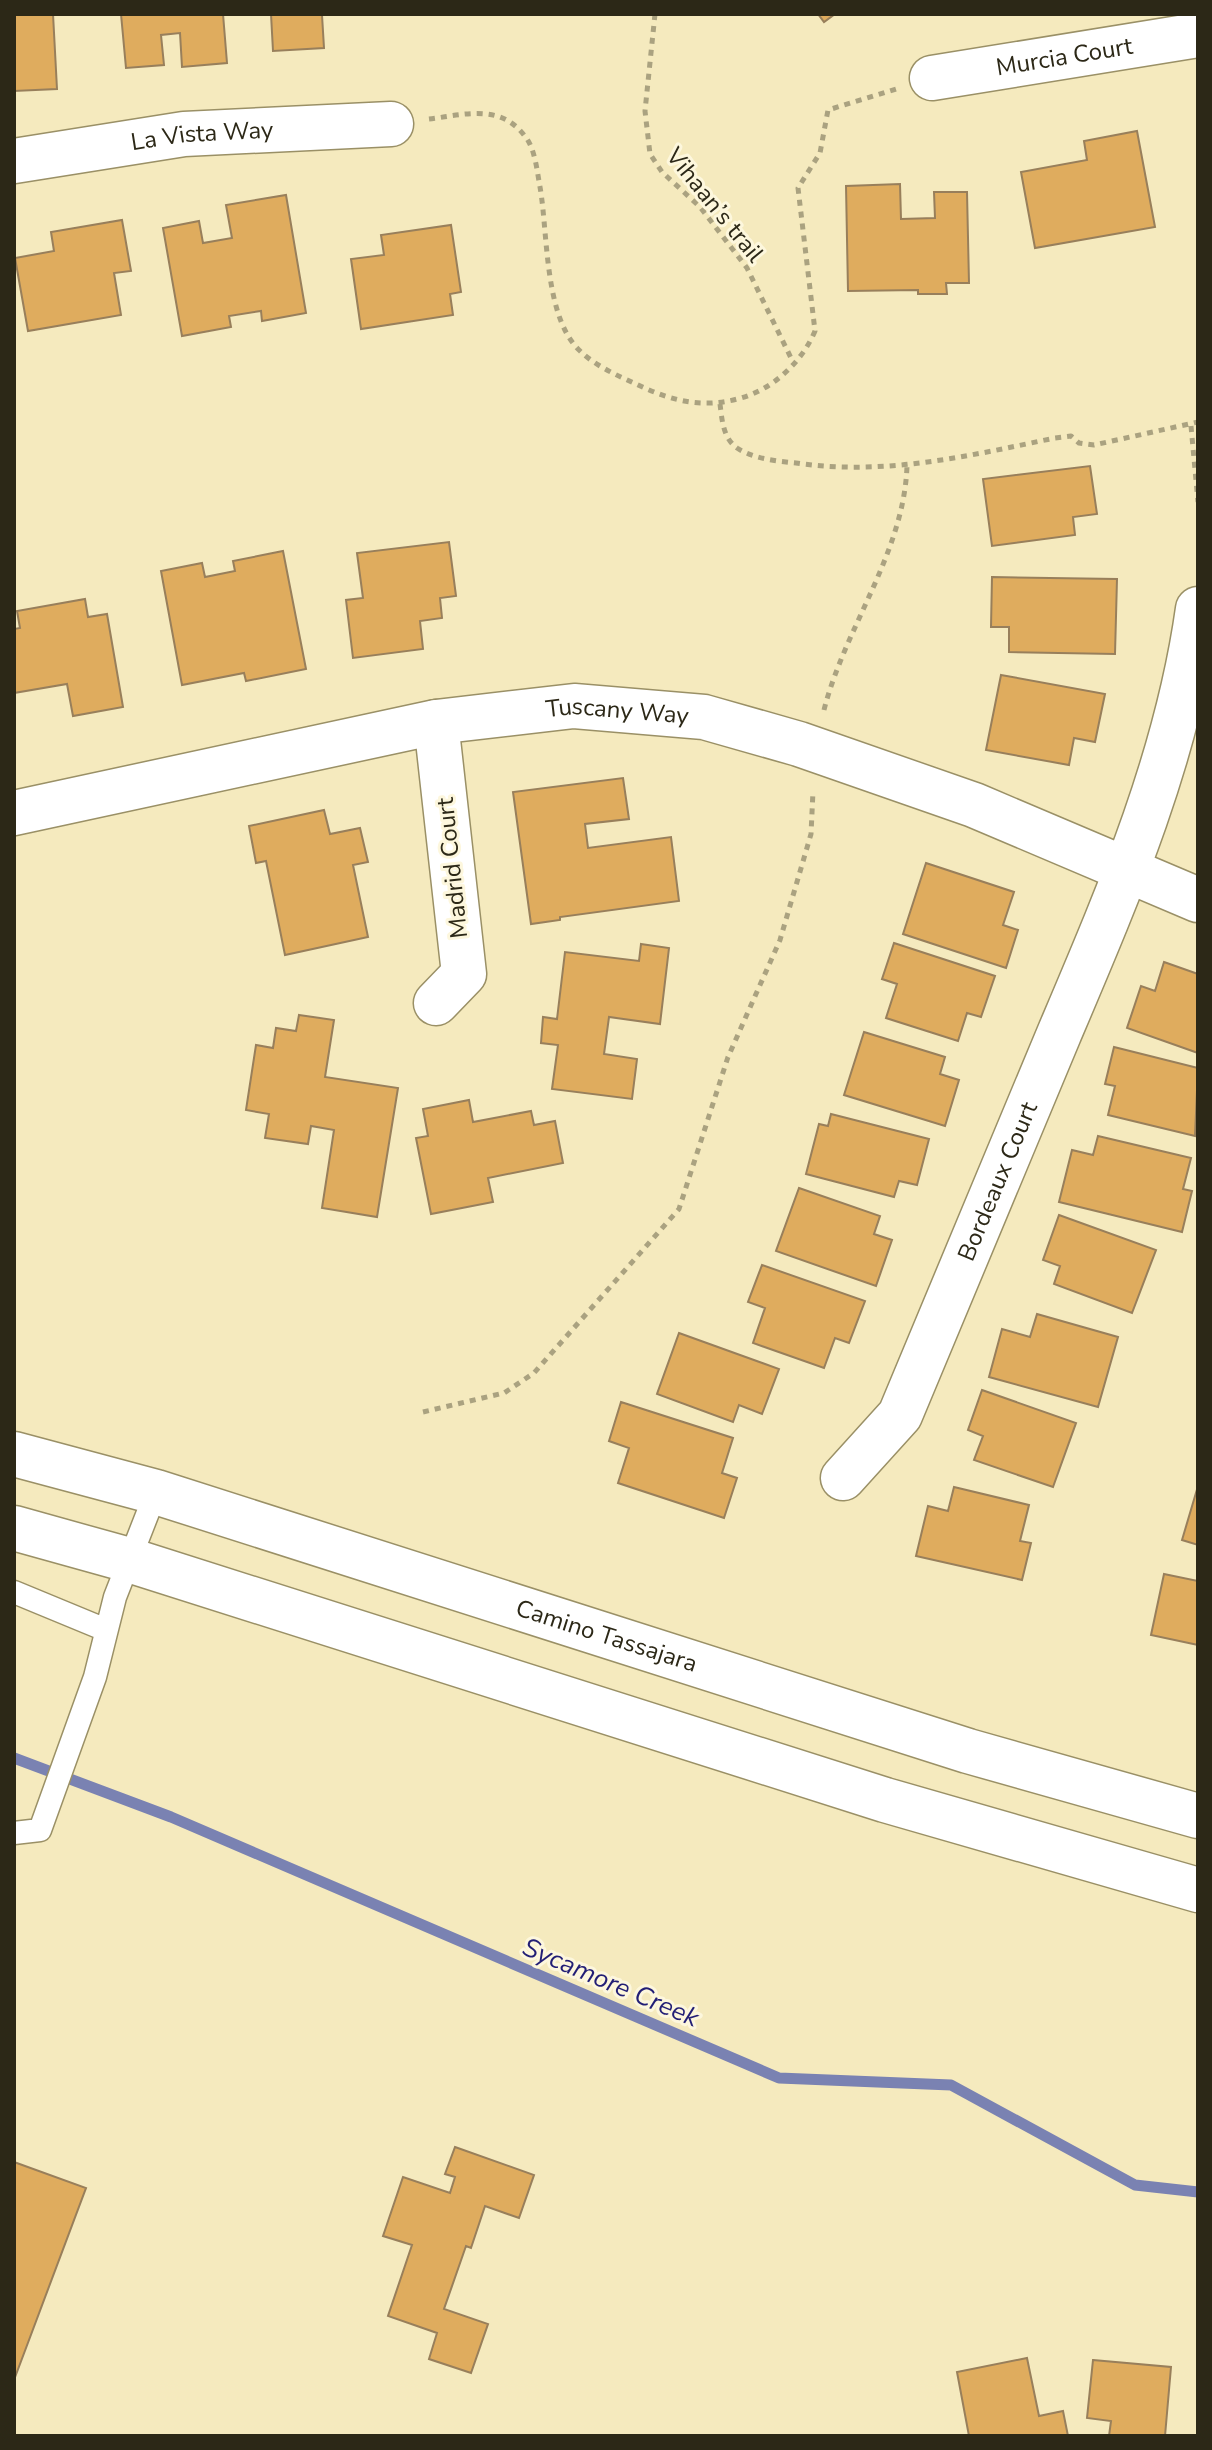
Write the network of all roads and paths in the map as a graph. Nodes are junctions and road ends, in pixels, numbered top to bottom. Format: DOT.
graph roads {
  1 [pos="655,14"];
  2 [pos="1198,35"];
  3 [pos="932,78"];
  4 [pos="391,124"];
  5 [pos="14,161"];
  6 [pos="793,362"];
  7 [pos="720,404"];
  8 [pos="1198,422"];
  9 [pos="1191,426"];
  10 [pos="907,466"];
  11 [pos="1198,502"];
  12 [pos="1198,609"];
  13 [pos="436,722"];
  14 [pos="815,750"];
  15 [pos="14,813"];
  16 [pos="1128,871"];
  17 [pos="1198,900"];
  18 [pos="436,1003"];
  19 [pos="423,1412"];
  20 [pos="14,1454"];
  21 [pos="843,1478"];
  22 [pos="156,1492"];
  23 [pos="14,1528"];
  24 [pos="129,1560"];
  25 [pos="14,1592"];
  26 [pos="106,1630"];
  27 [pos="1198,1816"];
  28 [pos="14,1833"];
  29 [pos="1198,1890"];
  1 -- 6 [label="path, Vihaan’s trail"];
  2 -- 3 [label="street, Murcia Court"];
  3 -- 6 [label="path"];
  4 -- 5 [label="street, La Vista Way"];
  4 -- 7 [label="path"];
  6 -- 7 [label="path"];
  7 -- 10 [label="path"];
  8 -- 9 [label="path"];
  9 -- 10 [label="path"];
  9 -- 11 [label="path"];
  10 -- 14 [label="path"];
  12 -- 16 [label="street, Bordeaux Court"];
  13 -- 14 [label="street, Tuscany Way"];
  13 -- 15 [label="street, Tuscany Way"];
  13 -- 18 [label="street, Madrid Court"];
  14 -- 16 [label="street, Tuscany Way"];
  14 -- 19 [label="path"];
  16 -- 17 [label="street, Tuscany Way"];
  16 -- 21 [label="street, Bordeaux Court"];
  20 -- 22 [label="street, Camino Tassajara"];
  22 -- 24 [label="lane"];
  22 -- 27 [label="street, Camino Tassajara"];
  23 -- 24 [label="street"];
  24 -- 26 [label="lane"];
  24 -- 29 [label="street"];
  25 -- 26 [label="lane"];
  26 -- 28 [label="lane"];
}
